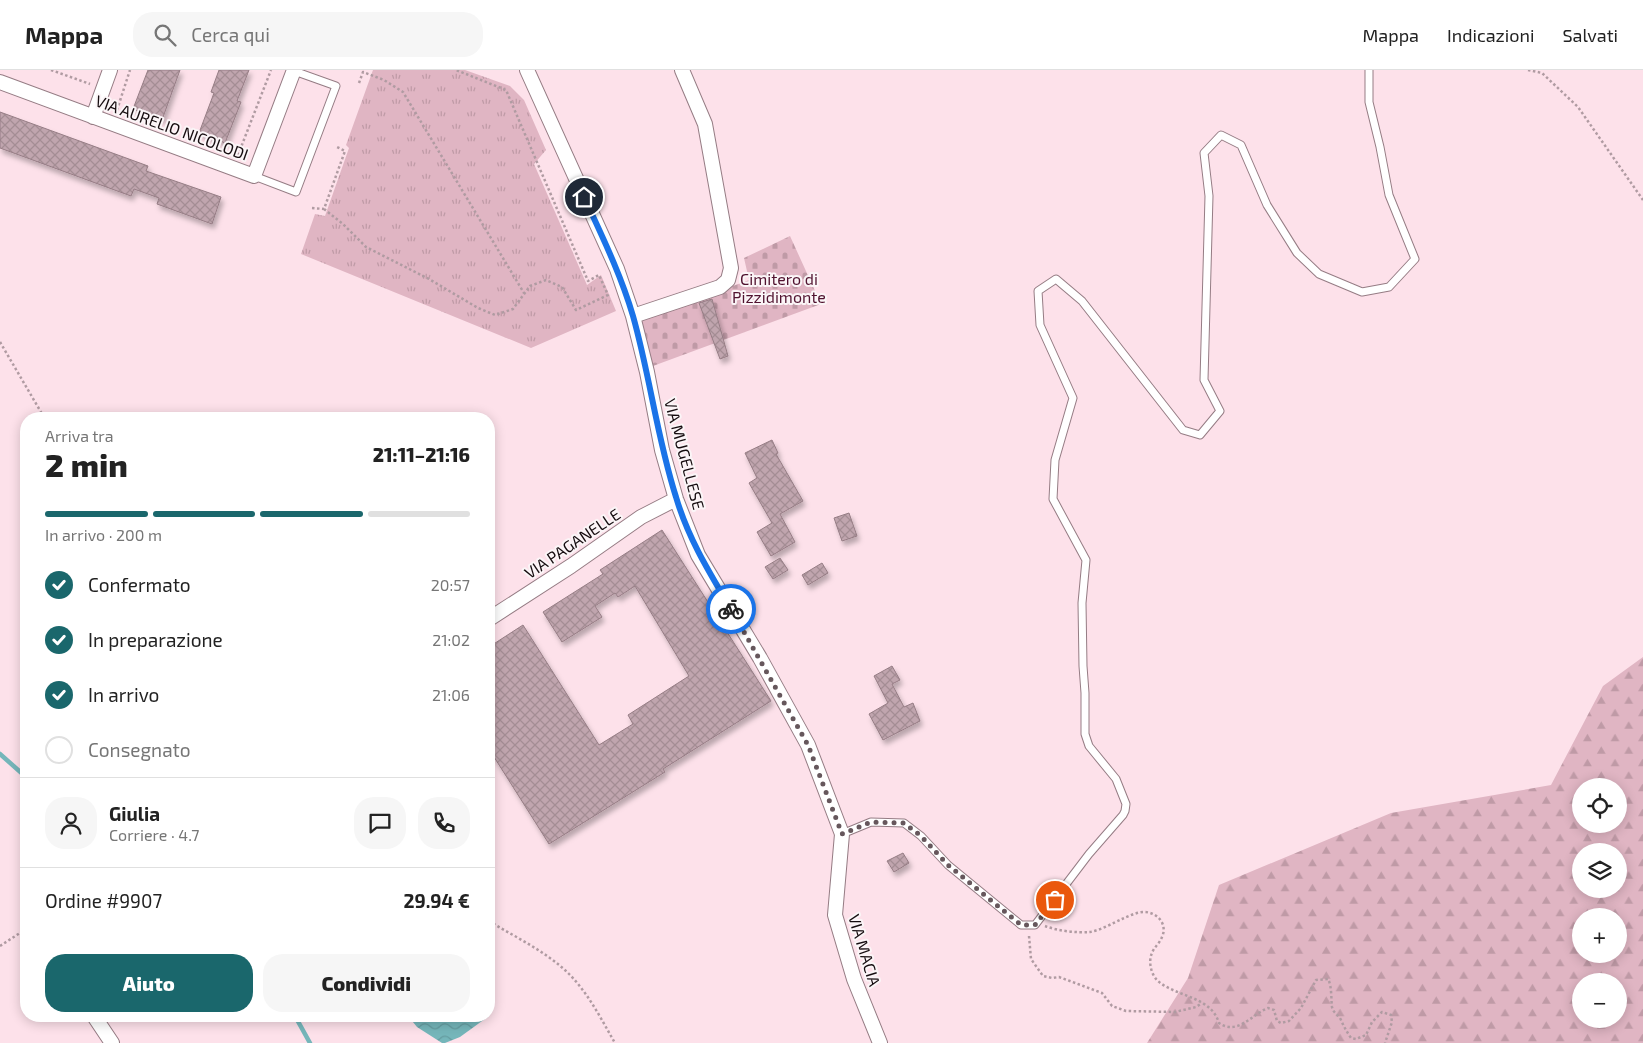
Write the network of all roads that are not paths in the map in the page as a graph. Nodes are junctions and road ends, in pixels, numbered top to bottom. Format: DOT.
graph roads {
  1 [pos="110,70"];
  2 [pos="294,70"];
  3 [pos="526,70"];
  4 [pos="682,70"];
  5 [pos="1370,70"];
  6 [pos="0,82"];
  7 [pos="93,117"];
  8 [pos="254,176"];
  9 [pos="633,316"];
  10 [pos="676,499"];
  11 [pos="495,615"];
  12 [pos="842,834"];
  13 [pos="98,1022"];
  14 [pos="112,1043"];
  15 [pos="880,1043"];
  1 -- 7 [label="street"];
  2 -- 8 [label="street, VIA AURELIO NICOLODI"];
  2 -- 8 [label="lane"];
  3 -- 9 [label="street, VIA MUGELLESE"];
  4 -- 9 [label="street"];
  5 -- 12 [label="lane"];
  6 -- 7 [label="street, VIA AURELIO NICOLODI"];
  7 -- 8 [label="street, VIA AURELIO NICOLODI"];
  9 -- 10 [label="street, VIA MUGELLESE"];
  10 -- 11 [label="street, VIA PAGANELLE"];
  10 -- 12 [label="street, VIA MUGELLESE"];
  12 -- 15 [label="street, VIA MACIA"];
  13 -- 14 [label="street"];
}
